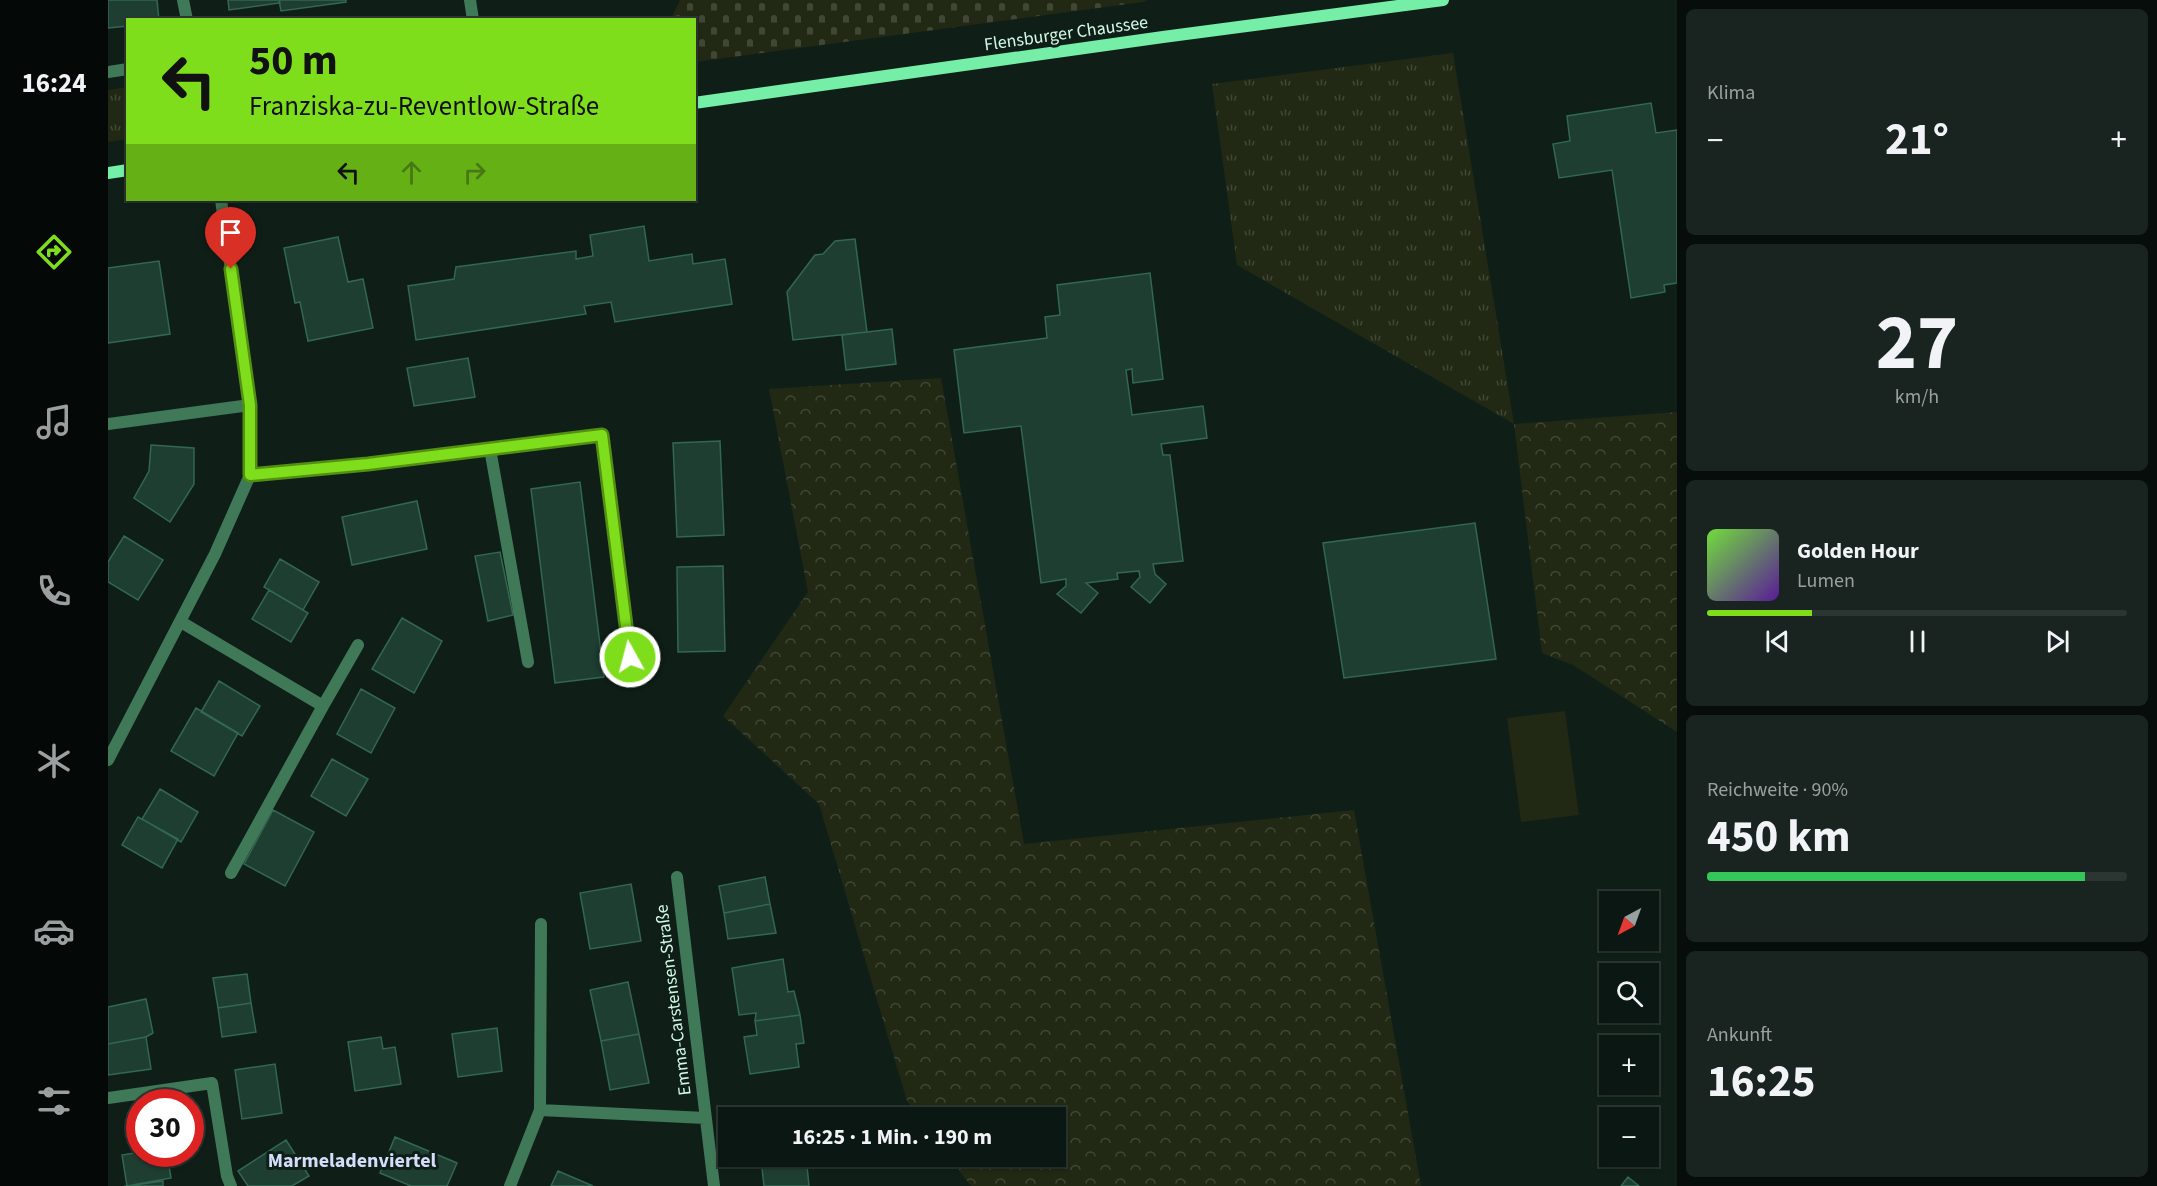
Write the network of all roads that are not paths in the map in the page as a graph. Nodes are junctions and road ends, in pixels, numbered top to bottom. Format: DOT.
graph roads {
  1 [pos="183,0"];
  2 [pos="470,0"];
  3 [pos="1443,0"];
  4 [pos="187,18"];
  5 [pos="473,18"];
  6 [pos="126,69"];
  7 [pos="108,72"];
  8 [pos="696,103"];
  9 [pos="126,170"];
  10 [pos="108,173"];
  11 [pos="221,201"];
  12 [pos="250,405"];
  13 [pos="108,424"];
  14 [pos="490,449"];
  15 [pos="250,475"];
  16 [pos="181,622"];
  17 [pos="358,645"];
  18 [pos="630,657"];
  19 [pos="528,662"];
  20 [pos="323,706"];
  21 [pos="108,760"];
  22 [pos="231,873"];
  23 [pos="677,877"];
  24 [pos="541,924"];
  25 [pos="108,1098"];
  26 [pos="540,1110"];
  27 [pos="705,1118"];
  28 [pos="231,1186"];
  29 [pos="510,1186"];
  30 [pos="714,1186"];
  1 -- 4 [label="street"];
  2 -- 5 [label="street"];
  3 -- 8 [label="main road, Flensburger Chaussee"];
  6 -- 7 [label="street"];
  9 -- 10 [label="main road"];
  11 -- 12 [label="street"];
  12 -- 13 [label="street"];
  12 -- 15 [label="street"];
  14 -- 15 [label="street"];
  14 -- 18 [label="street"];
  14 -- 19 [label="street"];
  15 -- 16 [label="street"];
  16 -- 20 [label="street"];
  16 -- 21 [label="street"];
  17 -- 20 [label="street"];
  20 -- 22 [label="street"];
  23 -- 27 [label="street, Emma-Carstensen-Straße"];
  24 -- 26 [label="street"];
  25 -- 28 [label="street"];
  26 -- 27 [label="street, Emma-Carstensen-Straße"];
  26 -- 29 [label="street"];
  27 -- 30 [label="street, Emma-Carstensen-Straße"];
}
